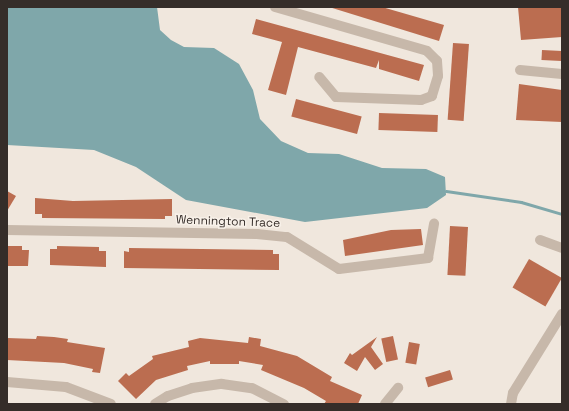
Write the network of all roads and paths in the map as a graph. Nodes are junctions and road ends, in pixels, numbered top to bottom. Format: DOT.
graph roads {
  1 [pos="275,7"];
  2 [pos="520,70"];
  3 [pos="562,74"];
  4 [pos="319,77"];
  5 [pos="434,224"];
  6 [pos="8,229"];
  7 [pos="540,240"];
  8 [pos="562,248"];
  9 [pos="562,314"];
  10 [pos="7,382"];
  11 [pos="398,388"];
  12 [pos="111,404"];
  13 [pos="155,404"];
  14 [pos="284,404"];
  15 [pos="385,404"];
  16 [pos="511,404"];
  1 -- 4 [label="street"];
  2 -- 3 [label="street"];
  5 -- 6 [label="street, Wennington Trace"];
  7 -- 8 [label="street"];
  9 -- 16 [label="street"];
  10 -- 12 [label="street"];
  11 -- 15 [label="street"];
  13 -- 14 [label="street"];
}
